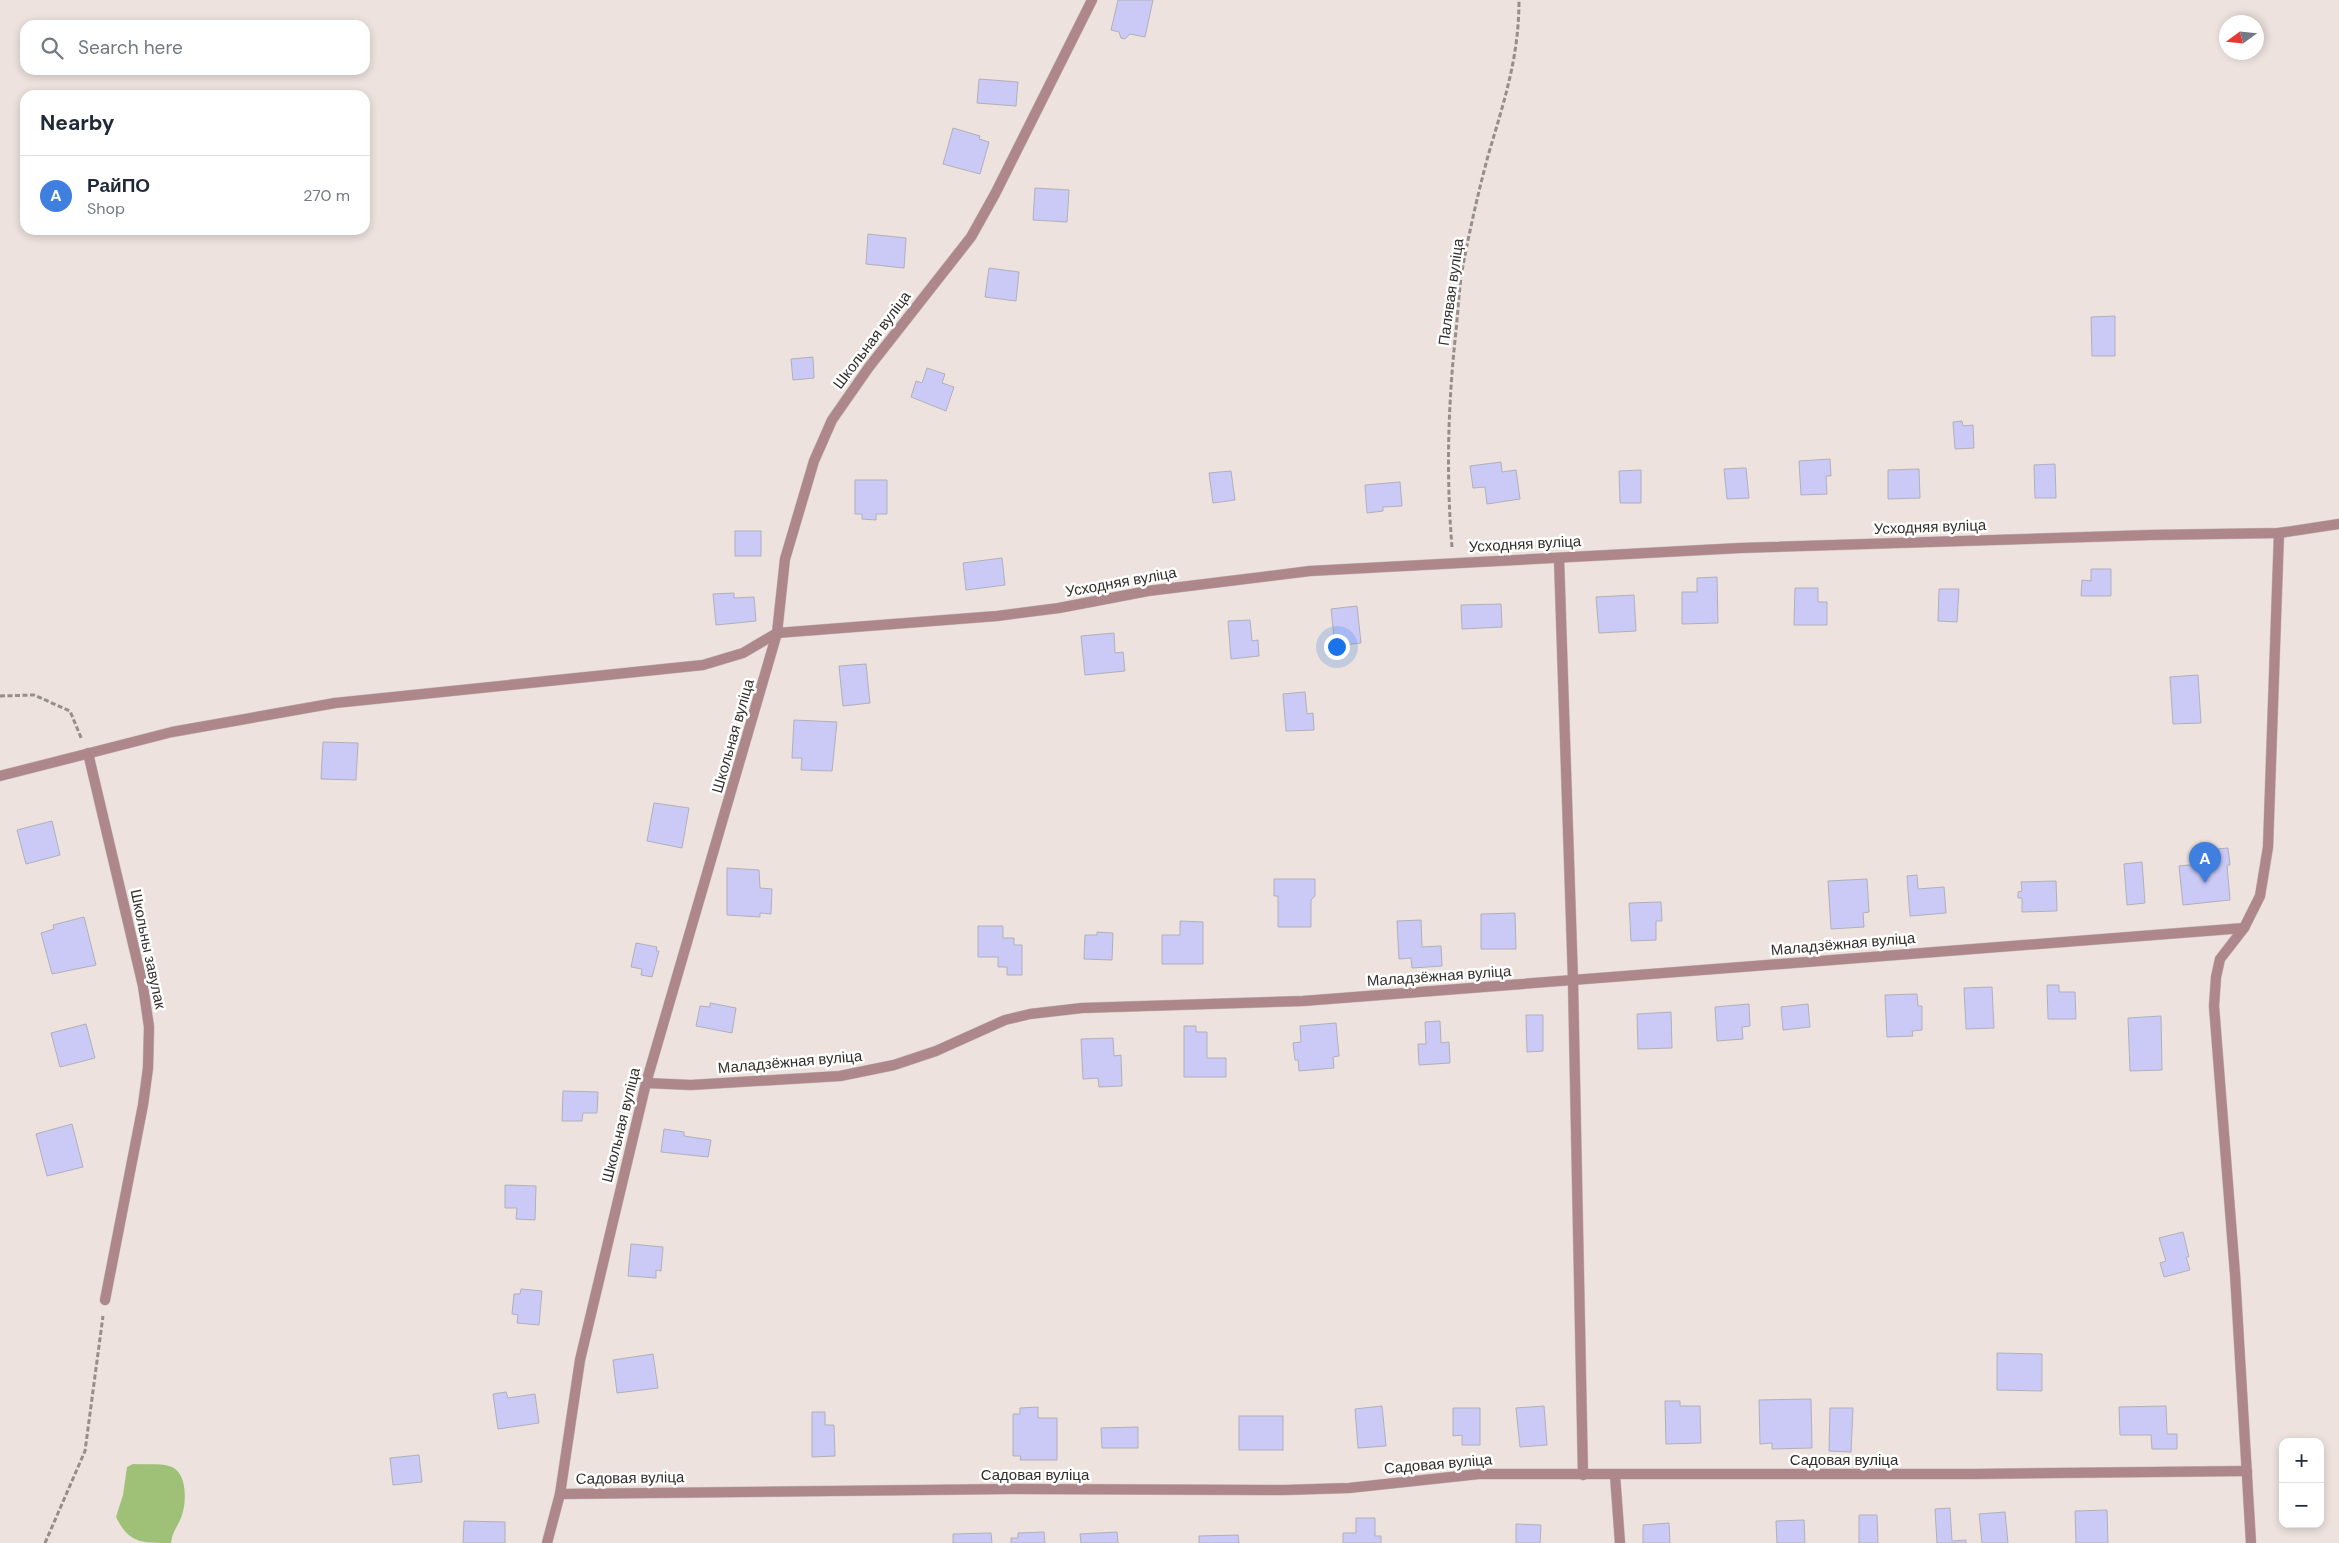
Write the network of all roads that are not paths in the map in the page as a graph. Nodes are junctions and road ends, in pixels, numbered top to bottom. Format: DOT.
graph roads {
  1 [pos="1092,0"];
  2 [pos="2339,524"];
  3 [pos="2279,533"];
  4 [pos="1559,558"];
  5 [pos="777,633"];
  6 [pos="88,753"];
  7 [pos="0,776"];
  8 [pos="2244,928"];
  9 [pos="1573,981"];
  10 [pos="646,1084"];
  11 [pos="105,1300"];
  12 [pos="2247,1471"];
  13 [pos="1583,1475"];
  14 [pos="1615,1475"];
  15 [pos="560,1494"];
  16 [pos="547,1543"];
  17 [pos="1620,1543"];
  18 [pos="2251,1543"];
  1 -- 5 [label="street, Школьная вуліца"];
  2 -- 3 [label="street, Усходняя вуліца"];
  3 -- 4 [label="street, Усходняя вуліца"];
  3 -- 8 [label="street"];
  4 -- 5 [label="street, Усходняя вуліца"];
  4 -- 9 [label="street"];
  5 -- 6 [label="street"];
  5 -- 10 [label="street, Школьная вуліца"];
  6 -- 7 [label="street"];
  6 -- 11 [label="street, Школьны завулак"];
  8 -- 9 [label="street, Маладзёжная вуліца"];
  8 -- 12 [label="street"];
  9 -- 10 [label="street, Маладзёжная вуліца"];
  9 -- 13 [label="street"];
  10 -- 15 [label="street, Школьная вуліца"];
  12 -- 14 [label="street, Садовая вуліца"];
  12 -- 18 [label="street"];
  13 -- 14 [label="street, Садовая вуліца"];
  13 -- 15 [label="street, Садовая вуліца"];
  14 -- 17 [label="street"];
  15 -- 16 [label="street, Школьная вуліца"];
}
